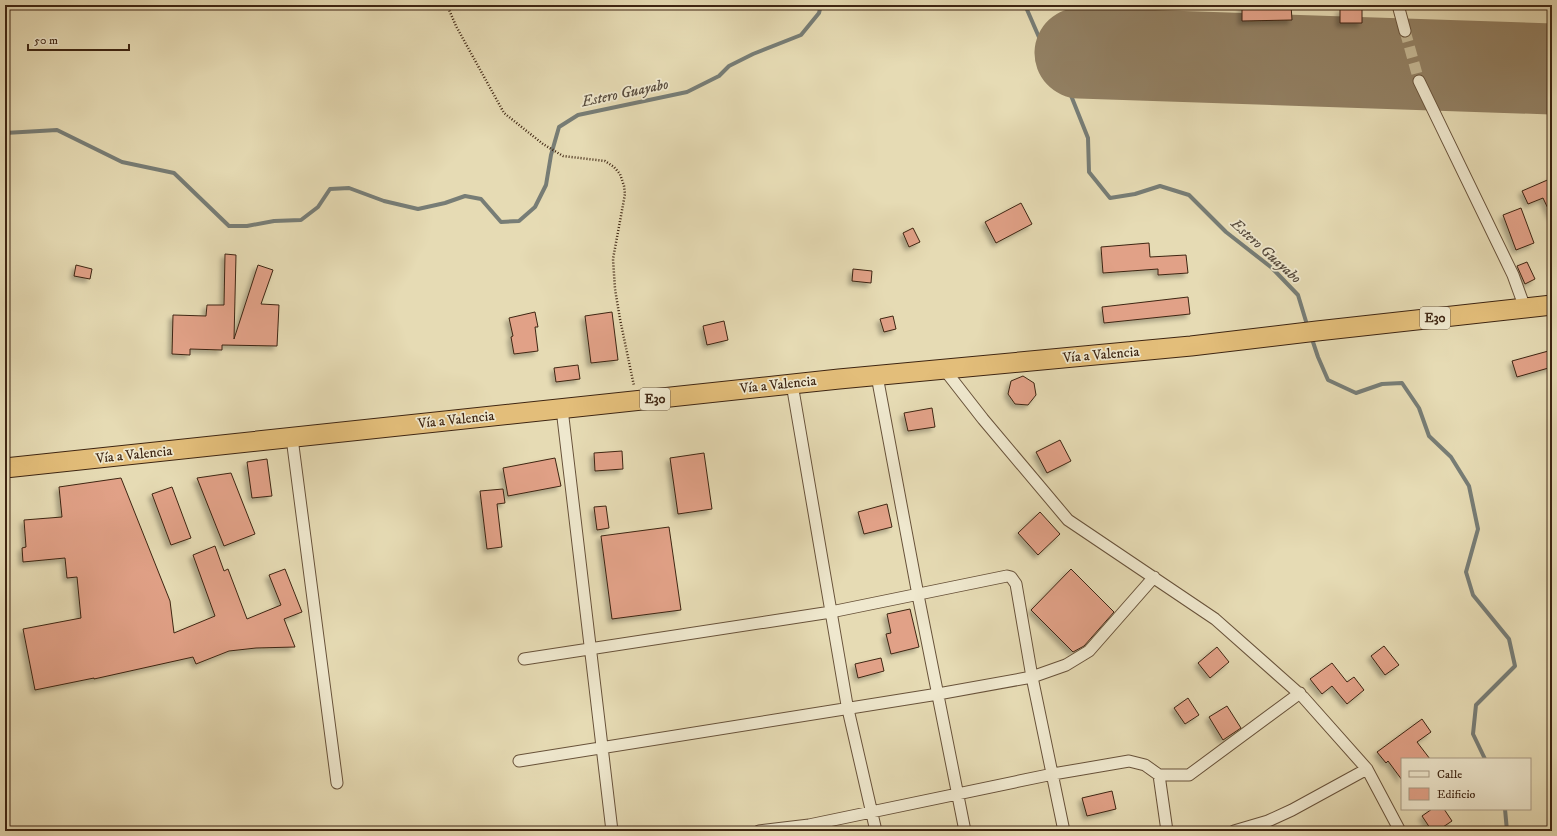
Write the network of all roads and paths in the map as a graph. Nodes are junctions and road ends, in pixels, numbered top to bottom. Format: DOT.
graph roads {
  1 [pos="447,5"];
  2 [pos="1398,5"];
  3 [pos="1404,31"];
  4 [pos="1419,81"];
  5 [pos="1552,305"];
  6 [pos="1525,308"];
  7 [pos="944,369"];
  8 [pos="877,376"];
  9 [pos="792,384"];
  10 [pos="638,401"];
  11 [pos="562,409"];
  12 [pos="292,438"];
  13 [pos="5,468"];
  14 [pos="1154,577"];
  15 [pos="918,595"];
  16 [pos="831,612"];
  17 [pos="591,649"];
  18 [pos="524,659"];
  19 [pos="1032,677"];
  20 [pos="1300,693"];
  21 [pos="938,694"];
  22 [pos="848,708"];
  23 [pos="602,748"];
  24 [pos="519,761"];
  25 [pos="1367,769"];
  26 [pos="1053,774"];
  27 [pos="1159,775"];
  28 [pos="337,784"];
  29 [pos="958,793"];
  30 [pos="871,812"];
  31 [pos="612,831"];
  32 [pos="759,831"];
  33 [pos="876,831"];
  34 [pos="965,831"];
  35 [pos="1064,831"];
  36 [pos="1167,831"];
  37 [pos="1234,831"];
  38 [pos="1400,831"];
  1 -- 10 [label="path"];
  2 -- 3 [label="street"];
  4 -- 6 [label="street"];
  5 -- 6 [label="highway, Vía a Valencia / E30"];
  6 -- 7 [label="highway, Vía a Valencia / E30"];
  7 -- 8 [label="highway, Vía a Valencia / E30"];
  7 -- 14 [label="street"];
  8 -- 9 [label="highway, Vía a Valencia / E30"];
  8 -- 15 [label="street"];
  9 -- 10 [label="highway, Vía a Valencia / E30"];
  9 -- 16 [label="street"];
  10 -- 11 [label="highway, Vía a Valencia / E30"];
  11 -- 12 [label="highway, Vía a Valencia / E30"];
  11 -- 17 [label="street"];
  12 -- 13 [label="highway, Vía a Valencia / E30"];
  12 -- 28 [label="street"];
  14 -- 19 [label="street"];
  14 -- 20 [label="street"];
  15 -- 16 [label="street"];
  15 -- 19 [label="street"];
  15 -- 21 [label="street"];
  16 -- 17 [label="street"];
  16 -- 22 [label="street"];
  17 -- 18 [label="street"];
  17 -- 23 [label="street"];
  19 -- 21 [label="street"];
  19 -- 26 [label="street"];
  20 -- 25 [label="street"];
  20 -- 27 [label="street"];
  21 -- 22 [label="street"];
  21 -- 29 [label="street"];
  22 -- 23 [label="street"];
  22 -- 30 [label="street"];
  23 -- 24 [label="street"];
  23 -- 31 [label="street"];
  25 -- 37 [label="street"];
  25 -- 38 [label="street"];
  26 -- 27 [label="street"];
  26 -- 29 [label="street"];
  26 -- 35 [label="street"];
  27 -- 36 [label="street"];
  29 -- 30 [label="street"];
  29 -- 34 [label="street"];
  30 -- 32 [label="street"];
  30 -- 33 [label="street"];
}
